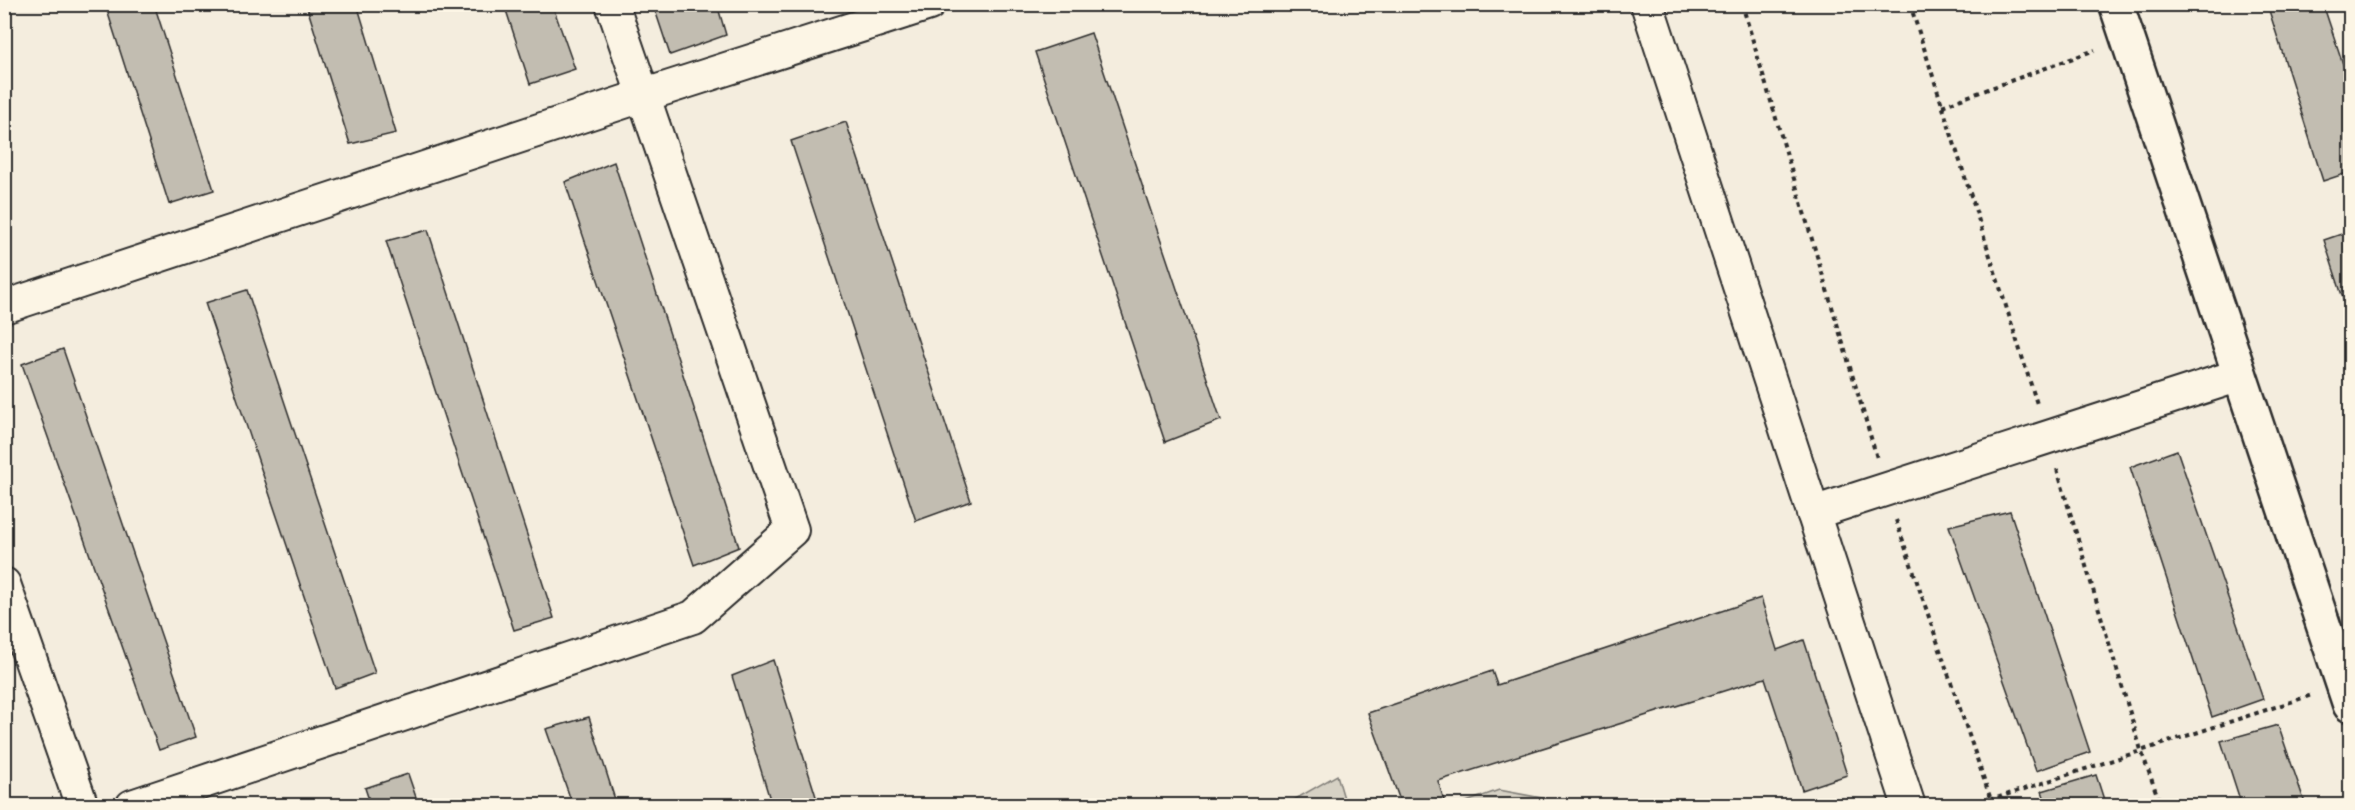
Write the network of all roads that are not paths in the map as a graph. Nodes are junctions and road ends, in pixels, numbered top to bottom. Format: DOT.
graph roads {
  1 [pos="612,4"];
  2 [pos="929,4"];
  3 [pos="1647,4"];
  4 [pos="2116,4"];
  5 [pos="642,96"];
  6 [pos="4,307"];
  7 [pos="2240,375"];
  8 [pos="1813,513"];
  9 [pos="4,584"];
  10 [pos="2347,695"];
  11 [pos="82,806"];
  12 [pos="132,806"];
  13 [pos="1909,806"];
  1 -- 5 [label="street"];
  2 -- 5 [label="street"];
  3 -- 8 [label="street"];
  4 -- 7 [label="main road"];
  5 -- 6 [label="street"];
  5 -- 12 [label="street"];
  7 -- 8 [label="street"];
  7 -- 10 [label="main road"];
  8 -- 13 [label="street"];
  9 -- 11 [label="street"];
}
